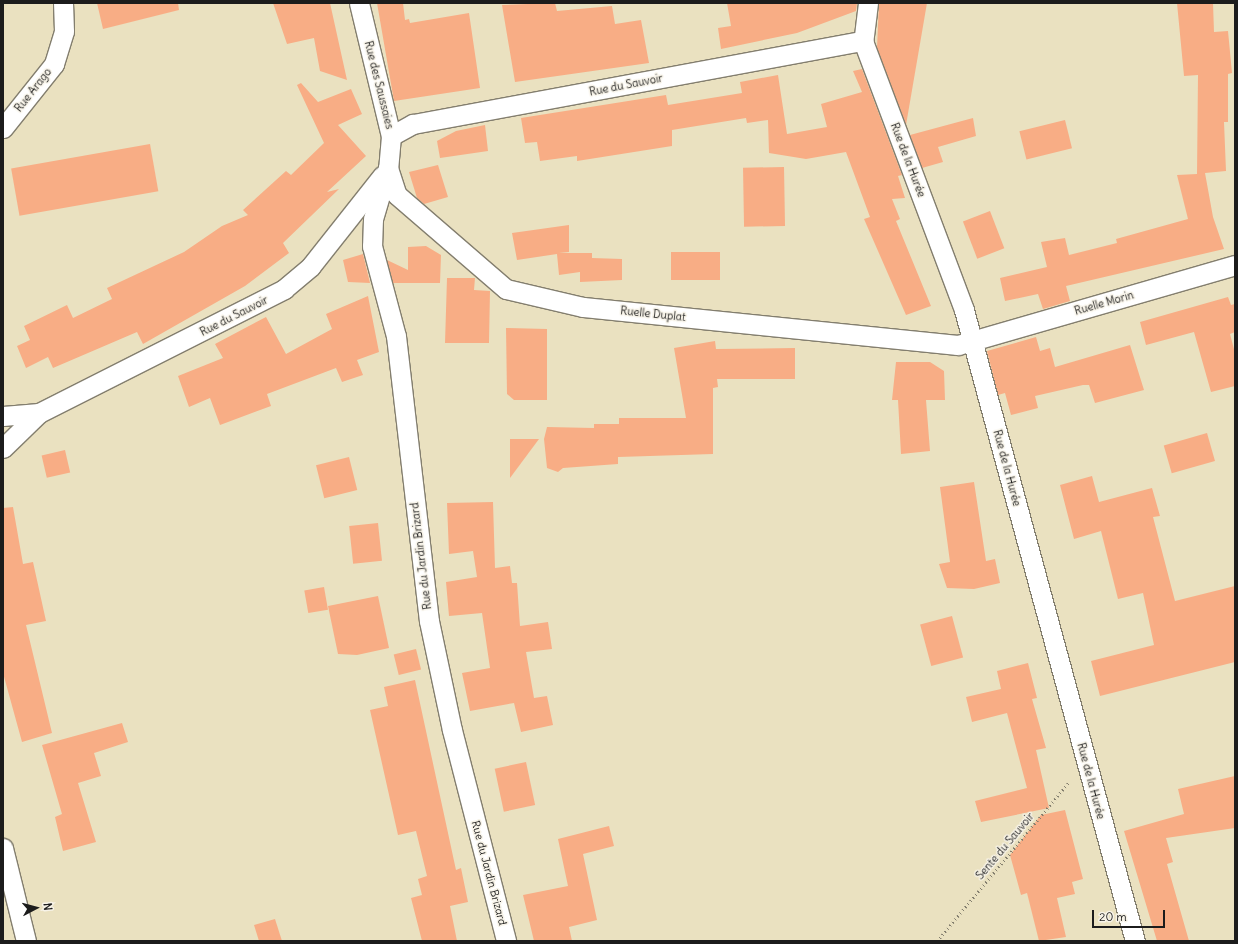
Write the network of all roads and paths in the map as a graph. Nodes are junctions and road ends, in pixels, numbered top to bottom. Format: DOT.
graph roads {
  1 [pos="63,3"];
  2 [pos="359,3"];
  3 [pos="868,3"];
  4 [pos="863,41"];
  5 [pos="3,128"];
  6 [pos="391,136"];
  7 [pos="388,168"];
  8 [pos="1235,265"];
  9 [pos="973,340"];
  10 [pos="39,413"];
  11 [pos="3,416"];
  12 [pos="3,448"];
  13 [pos="1086,762"];
  14 [pos="3,848"];
  15 [pos="26,941"];
  16 [pos="506,941"];
  17 [pos="937,941"];
  18 [pos="1135,941"];
  1 -- 5 [label="street, Rue Arago"];
  2 -- 6 [label="street, Rue des Saussaies"];
  3 -- 4 [label="street, Rue de la Hurée"];
  4 -- 6 [label="street, Rue du Sauvoir"];
  4 -- 9 [label="street, Rue de la Hurée"];
  6 -- 7 [label="street, Rue des Saussaies"];
  7 -- 9 [label="street, Ruelle Duplat"];
  7 -- 10 [label="street, Rue du Sauvoir"];
  7 -- 16 [label="street, Rue du Jardin Brizard"];
  8 -- 9 [label="street, Ruelle Morin"];
  9 -- 13 [label="street, Rue de la Hurée"];
  10 -- 11 [label="street, Rue du Sauvoir"];
  10 -- 12 [label="street, Rue du Sauvoir"];
  13 -- 17 [label="path, Sente du Sauvoir"];
  13 -- 18 [label="street, Rue de la Hurée"];
  14 -- 15 [label="street"];
}
